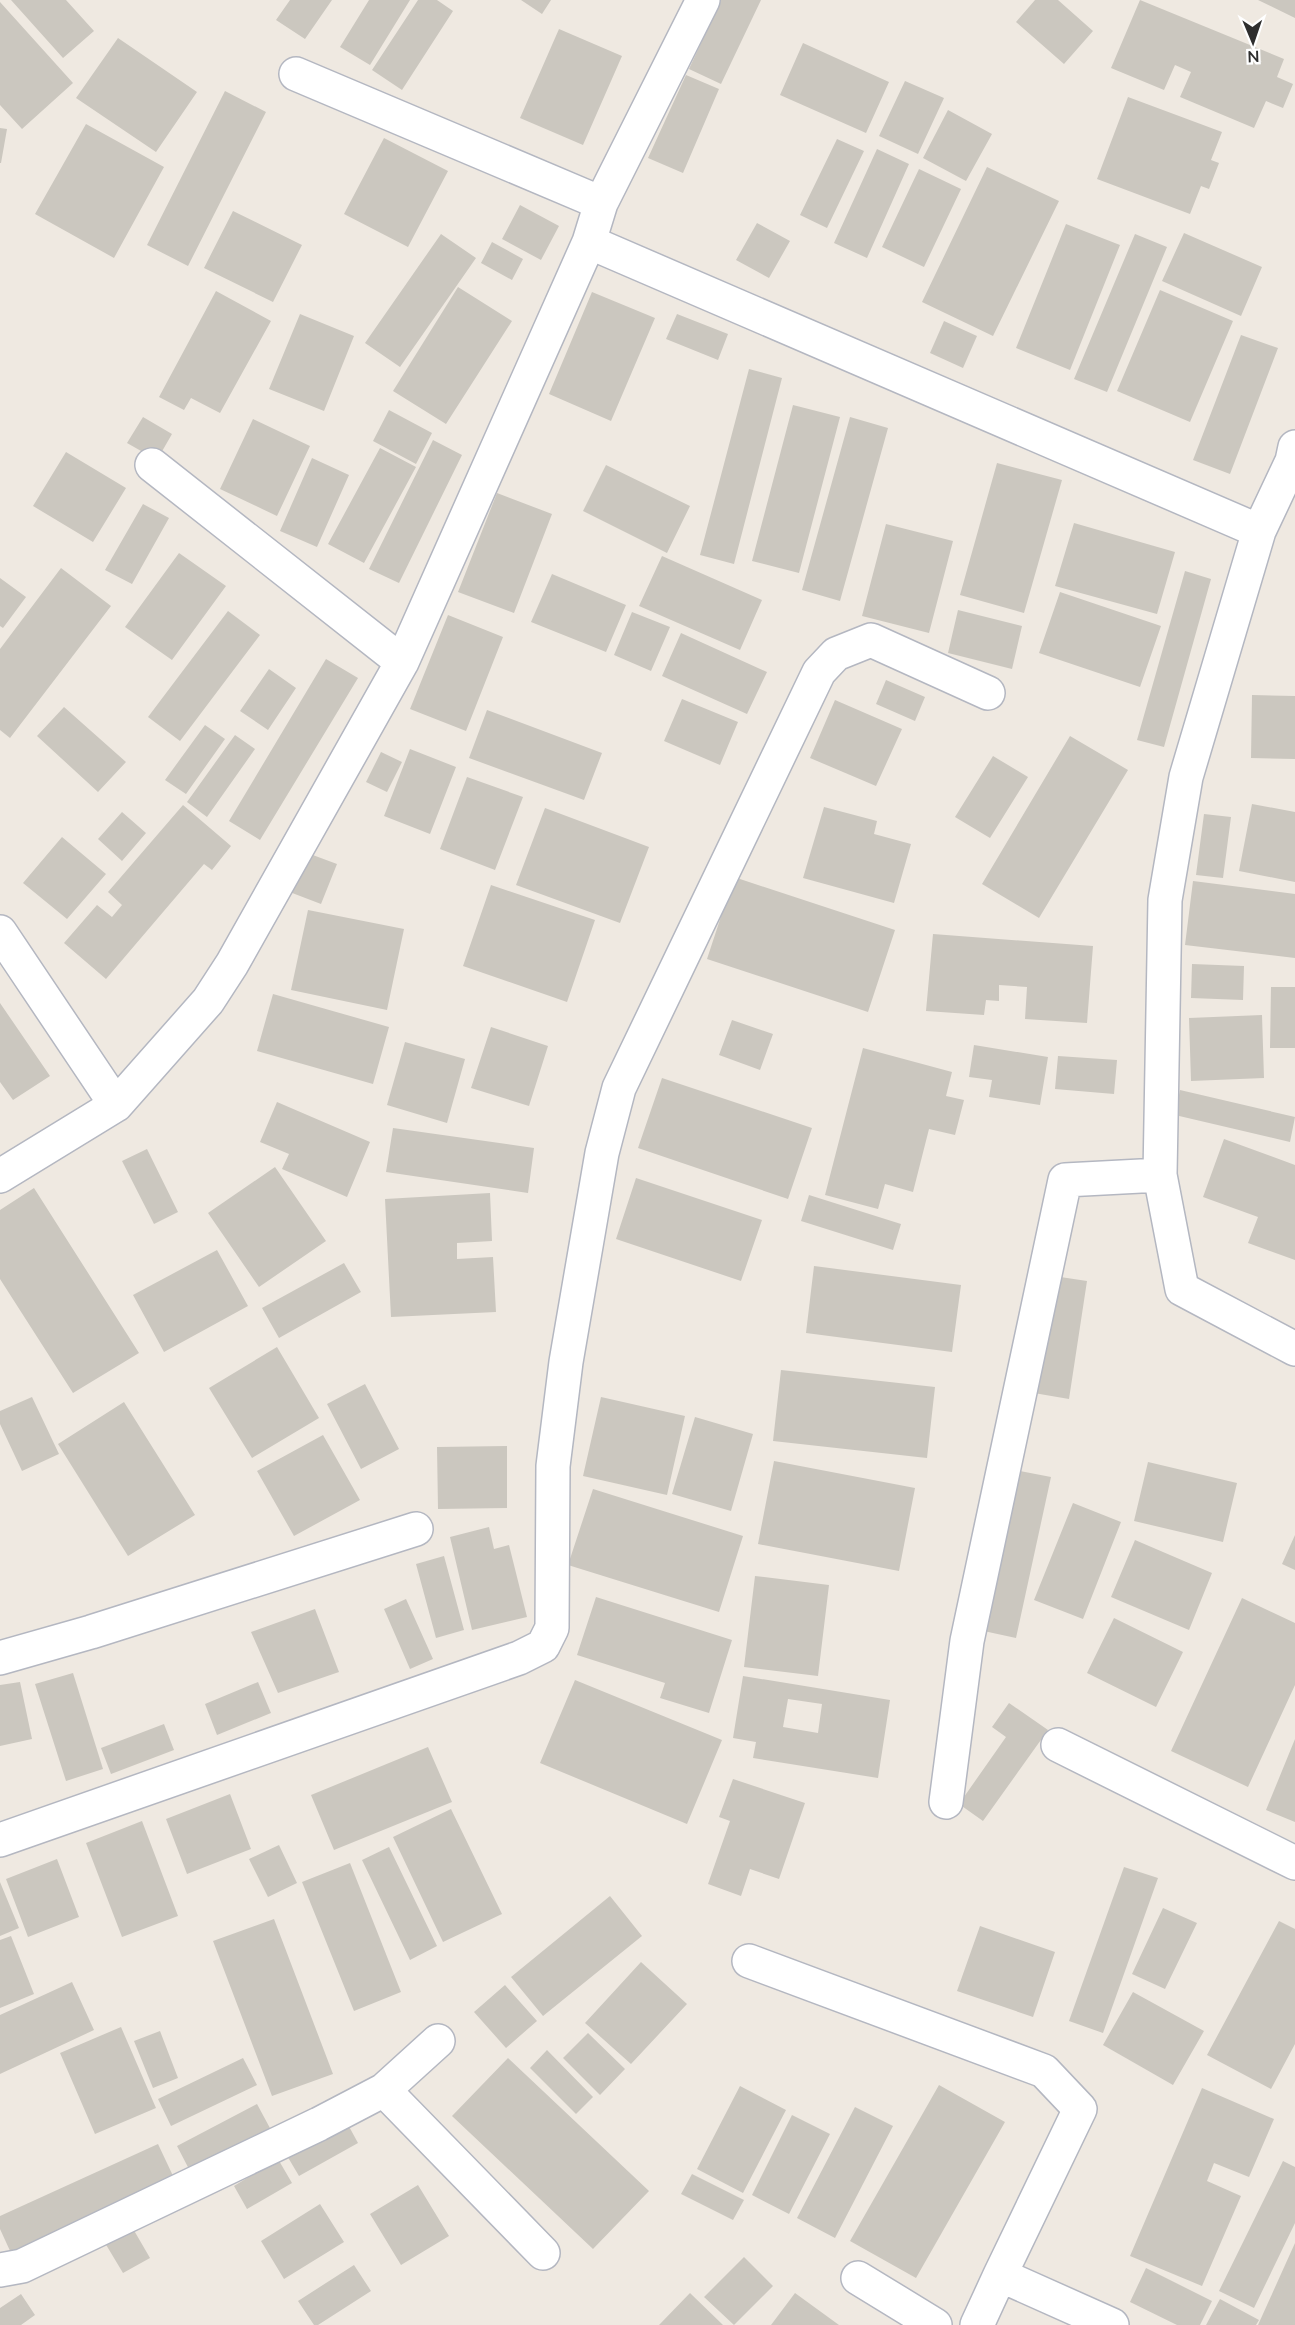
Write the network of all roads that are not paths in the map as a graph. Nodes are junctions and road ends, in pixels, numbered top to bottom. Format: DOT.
graph roads {
  1 [pos="703,0"];
  2 [pos="296,74"];
  3 [pos="601,203"];
  4 [pos="589,242"];
  5 [pos="1294,456"];
  6 [pos="152,465"];
  7 [pos="1259,531"];
  8 [pos="402,662"];
  9 [pos="988,693"];
  10 [pos="0,932"];
  11 [pos="116,1105"];
  12 [pos="1160,1175"];
  13 [pos="0,1176"];
  14 [pos="1295,1349"];
  15 [pos="416,1529"];
  16 [pos="0,1658"];
  17 [pos="1058,1745"];
  18 [pos="946,1802"];
  19 [pos="0,1840"];
  20 [pos="1295,1863"];
  21 [pos="749,1961"];
  22 [pos="438,2041"];
  23 [pos="384,2090"];
  24 [pos="543,2253"];
  25 [pos="0,2270"];
  26 [pos="1000,2275"];
  27 [pos="858,2278"];
  28 [pos="935,2325"];
  29 [pos="977,2325"];
  30 [pos="1112,2325"];
  1 -- 3 [label="street"];
  2 -- 3 [label="street"];
  3 -- 4 [label="street"];
  4 -- 7 [label="street"];
  4 -- 8 [label="street"];
  5 -- 7 [label="street"];
  6 -- 8 [label="street"];
  7 -- 12 [label="street"];
  8 -- 11 [label="street"];
  9 -- 19 [label="street"];
  10 -- 11 [label="street"];
  11 -- 13 [label="street"];
  12 -- 14 [label="street"];
  12 -- 18 [label="street"];
  15 -- 16 [label="street"];
  17 -- 20 [label="street"];
  21 -- 26 [label="street"];
  22 -- 23 [label="street"];
  23 -- 24 [label="street"];
  23 -- 25 [label="street"];
  26 -- 29 [label="street"];
  26 -- 30 [label="street"];
  27 -- 28 [label="street"];
}
